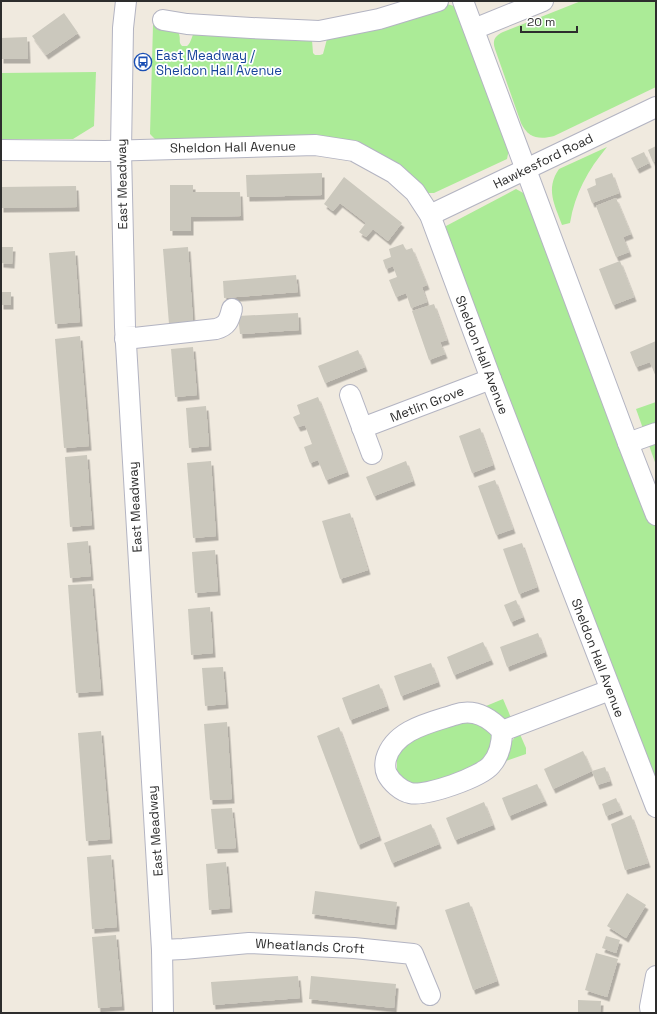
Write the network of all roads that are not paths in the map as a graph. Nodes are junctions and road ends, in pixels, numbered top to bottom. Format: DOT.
graph roads {
  1 [pos="126,1"];
  2 [pos="438,1"];
  3 [pos="463,1"];
  4 [pos="543,1"];
  5 [pos="163,20"];
  6 [pos="474,29"];
  7 [pos="656,107"];
  8 [pos="1,150"];
  9 [pos="121,150"];
  10 [pos="526,170"];
  11 [pos="430,215"];
  12 [pos="232,309"];
  13 [pos="125,339"];
  14 [pos="491,379"];
  15 [pos="350,395"];
  16 [pos="362,428"];
  17 [pos="656,433"];
  18 [pos="628,444"];
  19 [pos="372,454"];
  20 [pos="656,515"];
  21 [pos="610,690"];
  22 [pos="502,731"];
  23 [pos="656,807"];
  24 [pos="162,950"];
  25 [pos="656,976"];
  26 [pos="430,995"];
  27 [pos="163,1013"];
  28 [pos="651,1013"];
  1 -- 9 [label="street, East Meadway"];
  2 -- 5 [label="street"];
  3 -- 6 [label="street"];
  4 -- 6 [label="street"];
  6 -- 10 [label="street"];
  7 -- 10 [label="street, Hawkesford Road"];
  8 -- 9 [label="street, Sheldon Hall Avenue"];
  9 -- 11 [label="street, Sheldon Hall Avenue"];
  9 -- 13 [label="street, East Meadway"];
  10 -- 11 [label="street, Hawkesford Road"];
  10 -- 18 [label="street"];
  11 -- 14 [label="street, Sheldon Hall Avenue"];
  12 -- 13 [label="street"];
  13 -- 24 [label="street, East Meadway"];
  14 -- 16 [label="street, Metlin Grove"];
  14 -- 21 [label="street, Sheldon Hall Avenue"];
  15 -- 16 [label="street"];
  16 -- 19 [label="street"];
  17 -- 18 [label="street"];
  18 -- 20 [label="street"];
  21 -- 22 [label="street"];
  21 -- 23 [label="street, Sheldon Hall Avenue"];
  22 -- 22 [label="street"];
  24 -- 26 [label="street, Wheatlands Croft"];
  24 -- 27 [label="street, East Meadway"];
  25 -- 28 [label="street"];
}
